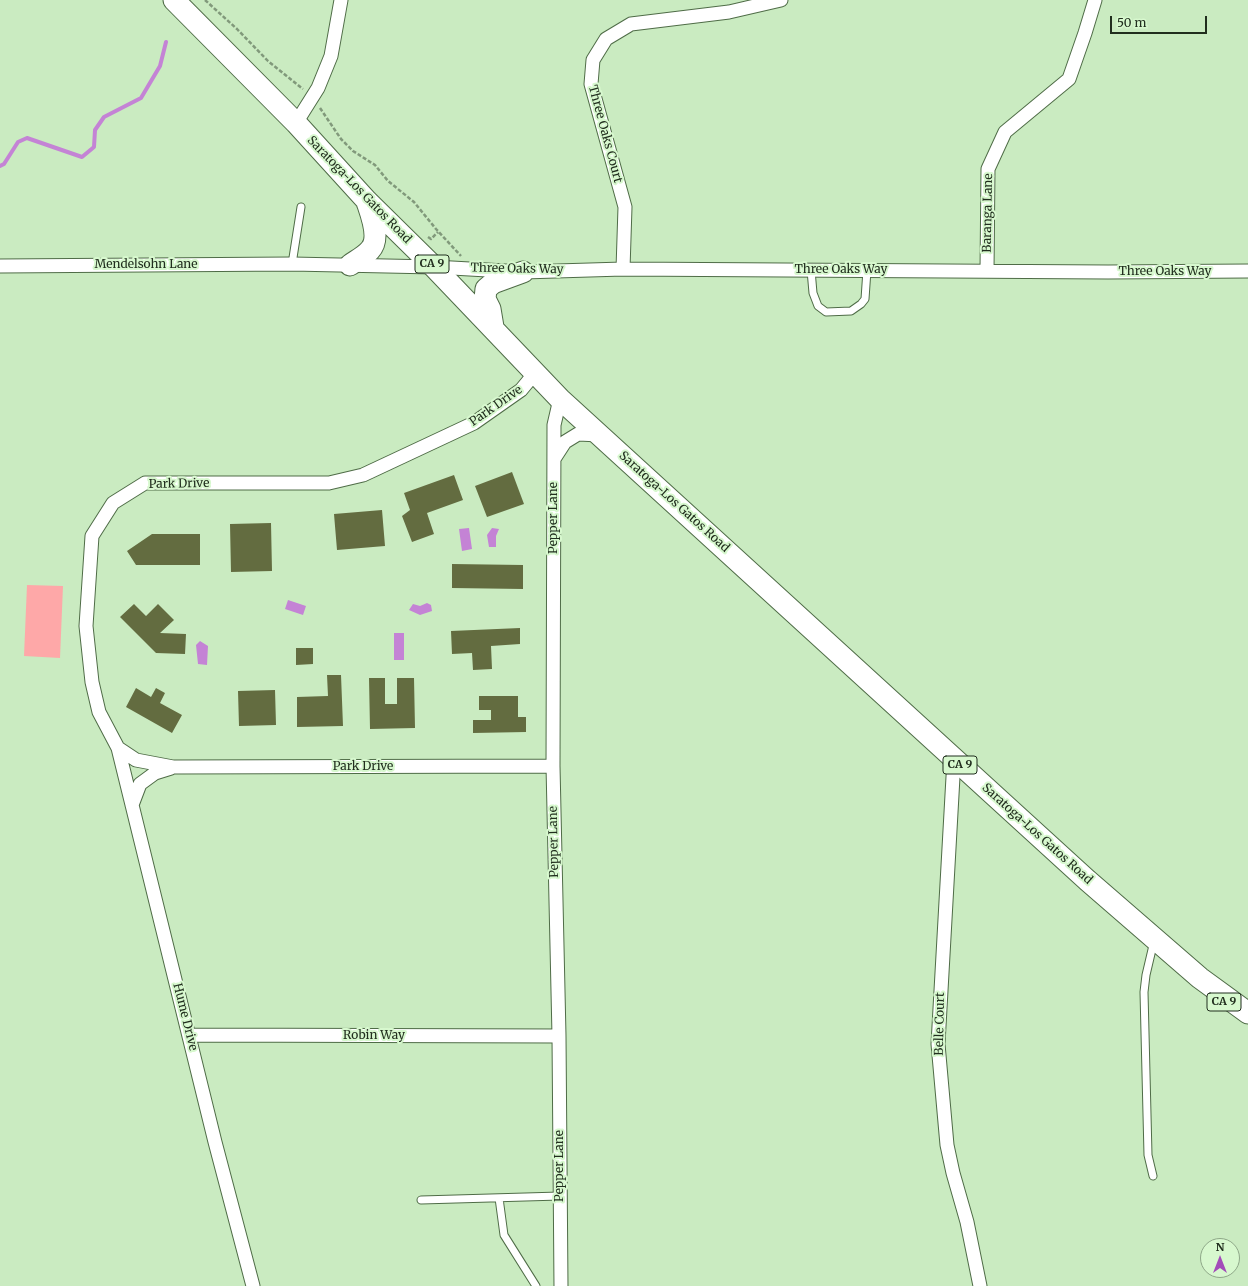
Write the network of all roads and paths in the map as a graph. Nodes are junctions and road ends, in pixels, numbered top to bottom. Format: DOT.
graph roads {
  1 [pos="174,0"];
  2 [pos="205,0"];
  3 [pos="341,0"];
  4 [pos="781,0"];
  5 [pos="1095,0"];
  6 [pos="312,99"];
  7 [pos="296,123"];
  8 [pos="367,201"];
  9 [pos="301,207"];
  10 [pos="438,232"];
  11 [pos="426,234"];
  12 [pos="292,264"];
  13 [pos="350,265"];
  14 [pos="0,266"];
  15 [pos="434,267"];
  16 [pos="472,268"];
  17 [pos="624,269"];
  18 [pos="811,270"];
  19 [pos="867,270"];
  20 [pos="987,271"];
  21 [pos="1248,271"];
  22 [pos="523,272"];
  23 [pos="493,329"];
  24 [pos="535,373"];
  25 [pos="560,399"];
  26 [pos="600,435"];
  27 [pos="554,459"];
  28 [pos="118,748"];
  29 [pos="954,759"];
  30 [pos="553,766"];
  31 [pos="173,767"];
  32 [pos="132,805"];
  33 [pos="1154,939"];
  34 [pos="1200,978"];
  35 [pos="1248,1013"];
  36 [pos="1248,1026"];
  37 [pos="189,1035"];
  38 [pos="559,1036"];
  39 [pos="1153,1176"];
  40 [pos="560,1196"];
  41 [pos="499,1198"];
  42 [pos="421,1200"];
  43 [pos="253,1286"];
  44 [pos="536,1286"];
  45 [pos="561,1286"];
  46 [pos="980,1286"];
  1 -- 7 [label="main road, Saratoga-Los Gatos Road / CA 9"];
  2 -- 6 [label="path"];
  3 -- 6 [label="street"];
  4 -- 17 [label="street, Three Oaks Court"];
  5 -- 20 [label="street, Baranga Lane"];
  6 -- 7 [label="street"];
  6 -- 10 [label="path"];
  7 -- 8 [label="main road, Saratoga-Los Gatos Road / CA 9"];
  8 -- 13 [label="main road"];
  8 -- 15 [label="main road, Saratoga-Los Gatos Road / CA 9"];
  9 -- 12 [label="lane"];
  10 -- 11 [label="path"];
  10 -- 16 [label="path"];
  12 -- 13 [label="street, Mendelsohn Lane"];
  12 -- 14 [label="street, Mendelsohn Lane"];
  13 -- 15 [label="street, Mendelsohn Lane"];
  15 -- 16 [label="street, Three Oaks Way"];
  15 -- 23 [label="main road, Saratoga-Los Gatos Road / CA 9"];
  16 -- 22 [label="street, Three Oaks Way"];
  17 -- 18 [label="street, Three Oaks Way"];
  17 -- 22 [label="street, Three Oaks Way"];
  18 -- 19 [label="street, Three Oaks Way"];
  18 -- 19 [label="lane"];
  19 -- 20 [label="street, Three Oaks Way"];
  20 -- 21 [label="street, Three Oaks Way"];
  22 -- 23 [label="main road"];
  23 -- 24 [label="main road, Saratoga-Los Gatos Road / CA 9"];
  24 -- 25 [label="main road, Saratoga-Los Gatos Road / CA 9"];
  24 -- 28 [label="street, Park Drive"];
  25 -- 26 [label="main road, Saratoga-Los Gatos Road / CA 9"];
  25 -- 27 [label="street, Pepper Lane"];
  26 -- 27 [label="street"];
  26 -- 29 [label="main road, Saratoga-Los Gatos Road / CA 9"];
  27 -- 30 [label="street, Pepper Lane"];
  28 -- 31 [label="street, Park Drive"];
  28 -- 32 [label="street, Hume Drive"];
  29 -- 33 [label="main road, Saratoga-Los Gatos Road / CA 9"];
  29 -- 46 [label="street, Belle Court"];
  30 -- 31 [label="street, Park Drive"];
  30 -- 38 [label="street, Pepper Lane"];
  31 -- 32 [label="street, Park Drive"];
  32 -- 37 [label="street, Hume Drive"];
  33 -- 34 [label="main road, Saratoga-Los Gatos Road / CA 9"];
  33 -- 39 [label="lane"];
  34 -- 35 [label="main road, Saratoga-Los Gatos Road / CA 9"];
  34 -- 36 [label="main road, Saratoga-Los Gatos Road / CA 9"];
  37 -- 38 [label="street, Robin Way"];
  37 -- 43 [label="street, Hume Drive"];
  38 -- 40 [label="street, Pepper Lane"];
  40 -- 41 [label="lane"];
  40 -- 45 [label="street, Pepper Lane"];
  41 -- 42 [label="lane"];
  41 -- 44 [label="lane"];
}
